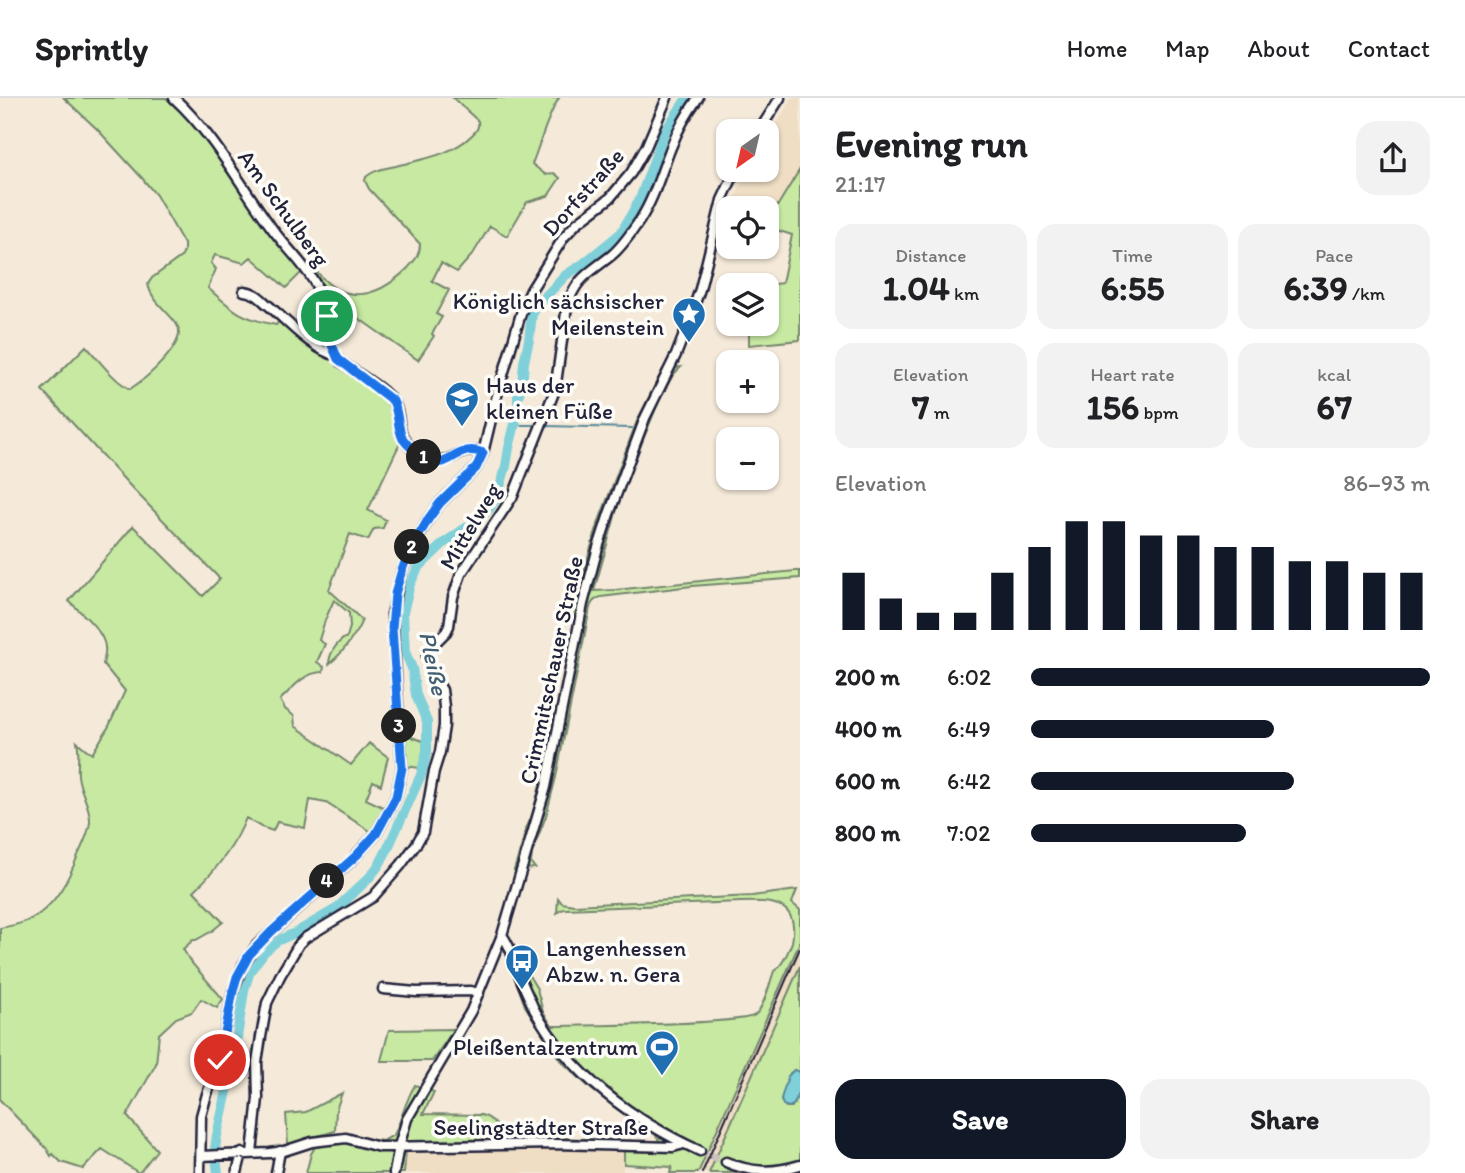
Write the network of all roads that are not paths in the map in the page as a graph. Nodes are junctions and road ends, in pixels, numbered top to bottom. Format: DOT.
graph roads {
  1 [pos="174,98"];
  2 [pos="667,98"];
  3 [pos="698,98"];
  4 [pos="780,98"];
  5 [pos="767,119"];
  6 [pos="730,182"];
  7 [pos="244,291"];
  8 [pos="335,355"];
  9 [pos="483,453"];
  10 [pos="502,935"];
  11 [pos="383,989"];
  12 [pos="479,993"];
  13 [pos="684,1144"];
  14 [pos="399,1146"];
  15 [pos="280,1151"];
  16 [pos="700,1151"];
  17 [pos="242,1153"];
  18 [pos="252,1153"];
  19 [pos="205,1156"];
  20 [pos="726,1162"];
  21 [pos="800,1165"];
  22 [pos="746,1172"];
  23 [pos="200,1173"];
  24 [pos="237,1173"];
  25 [pos="276,1173"];
  26 [pos="394,1173"];
  1 -- 8 [label="street, Am Schulberg"];
  2 -- 9 [label="street, Dorfstraße"];
  3 -- 18 [label="street, Mittelweg"];
  4 -- 5 [label="street"];
  6 -- 10 [label="street, Crimmitschauer Straße"];
  7 -- 8 [label="street"];
  8 -- 9 [label="street"];
  9 -- 19 [label="street, Dorfstraße"];
  10 -- 12 [label="street, Crimmitschauer Straße"];
  10 -- 13 [label="street, Seelingstädter Straße"];
  11 -- 12 [label="street"];
  12 -- 14 [label="street, Crimmitschauer Straße"];
  13 -- 14 [label="street, Seelingstädter Straße"];
  13 -- 16 [label="street, Seelingstädter Straße"];
  14 -- 15 [label="street, Seelingstädter Straße"];
  14 -- 26 [label="street, Crimmitschauer Straße"];
  15 -- 18 [label="street, Seelingstädter Straße"];
  15 -- 25 [label="street"];
  17 -- 18 [label="street, Seelingstädter Straße"];
  17 -- 19 [label="street, Seelingstädter Straße"];
  17 -- 24 [label="street"];
  19 -- 23 [label="street, Dorfstraße"];
  20 -- 22 [label="street"];
  21 -- 22 [label="street"];
}
